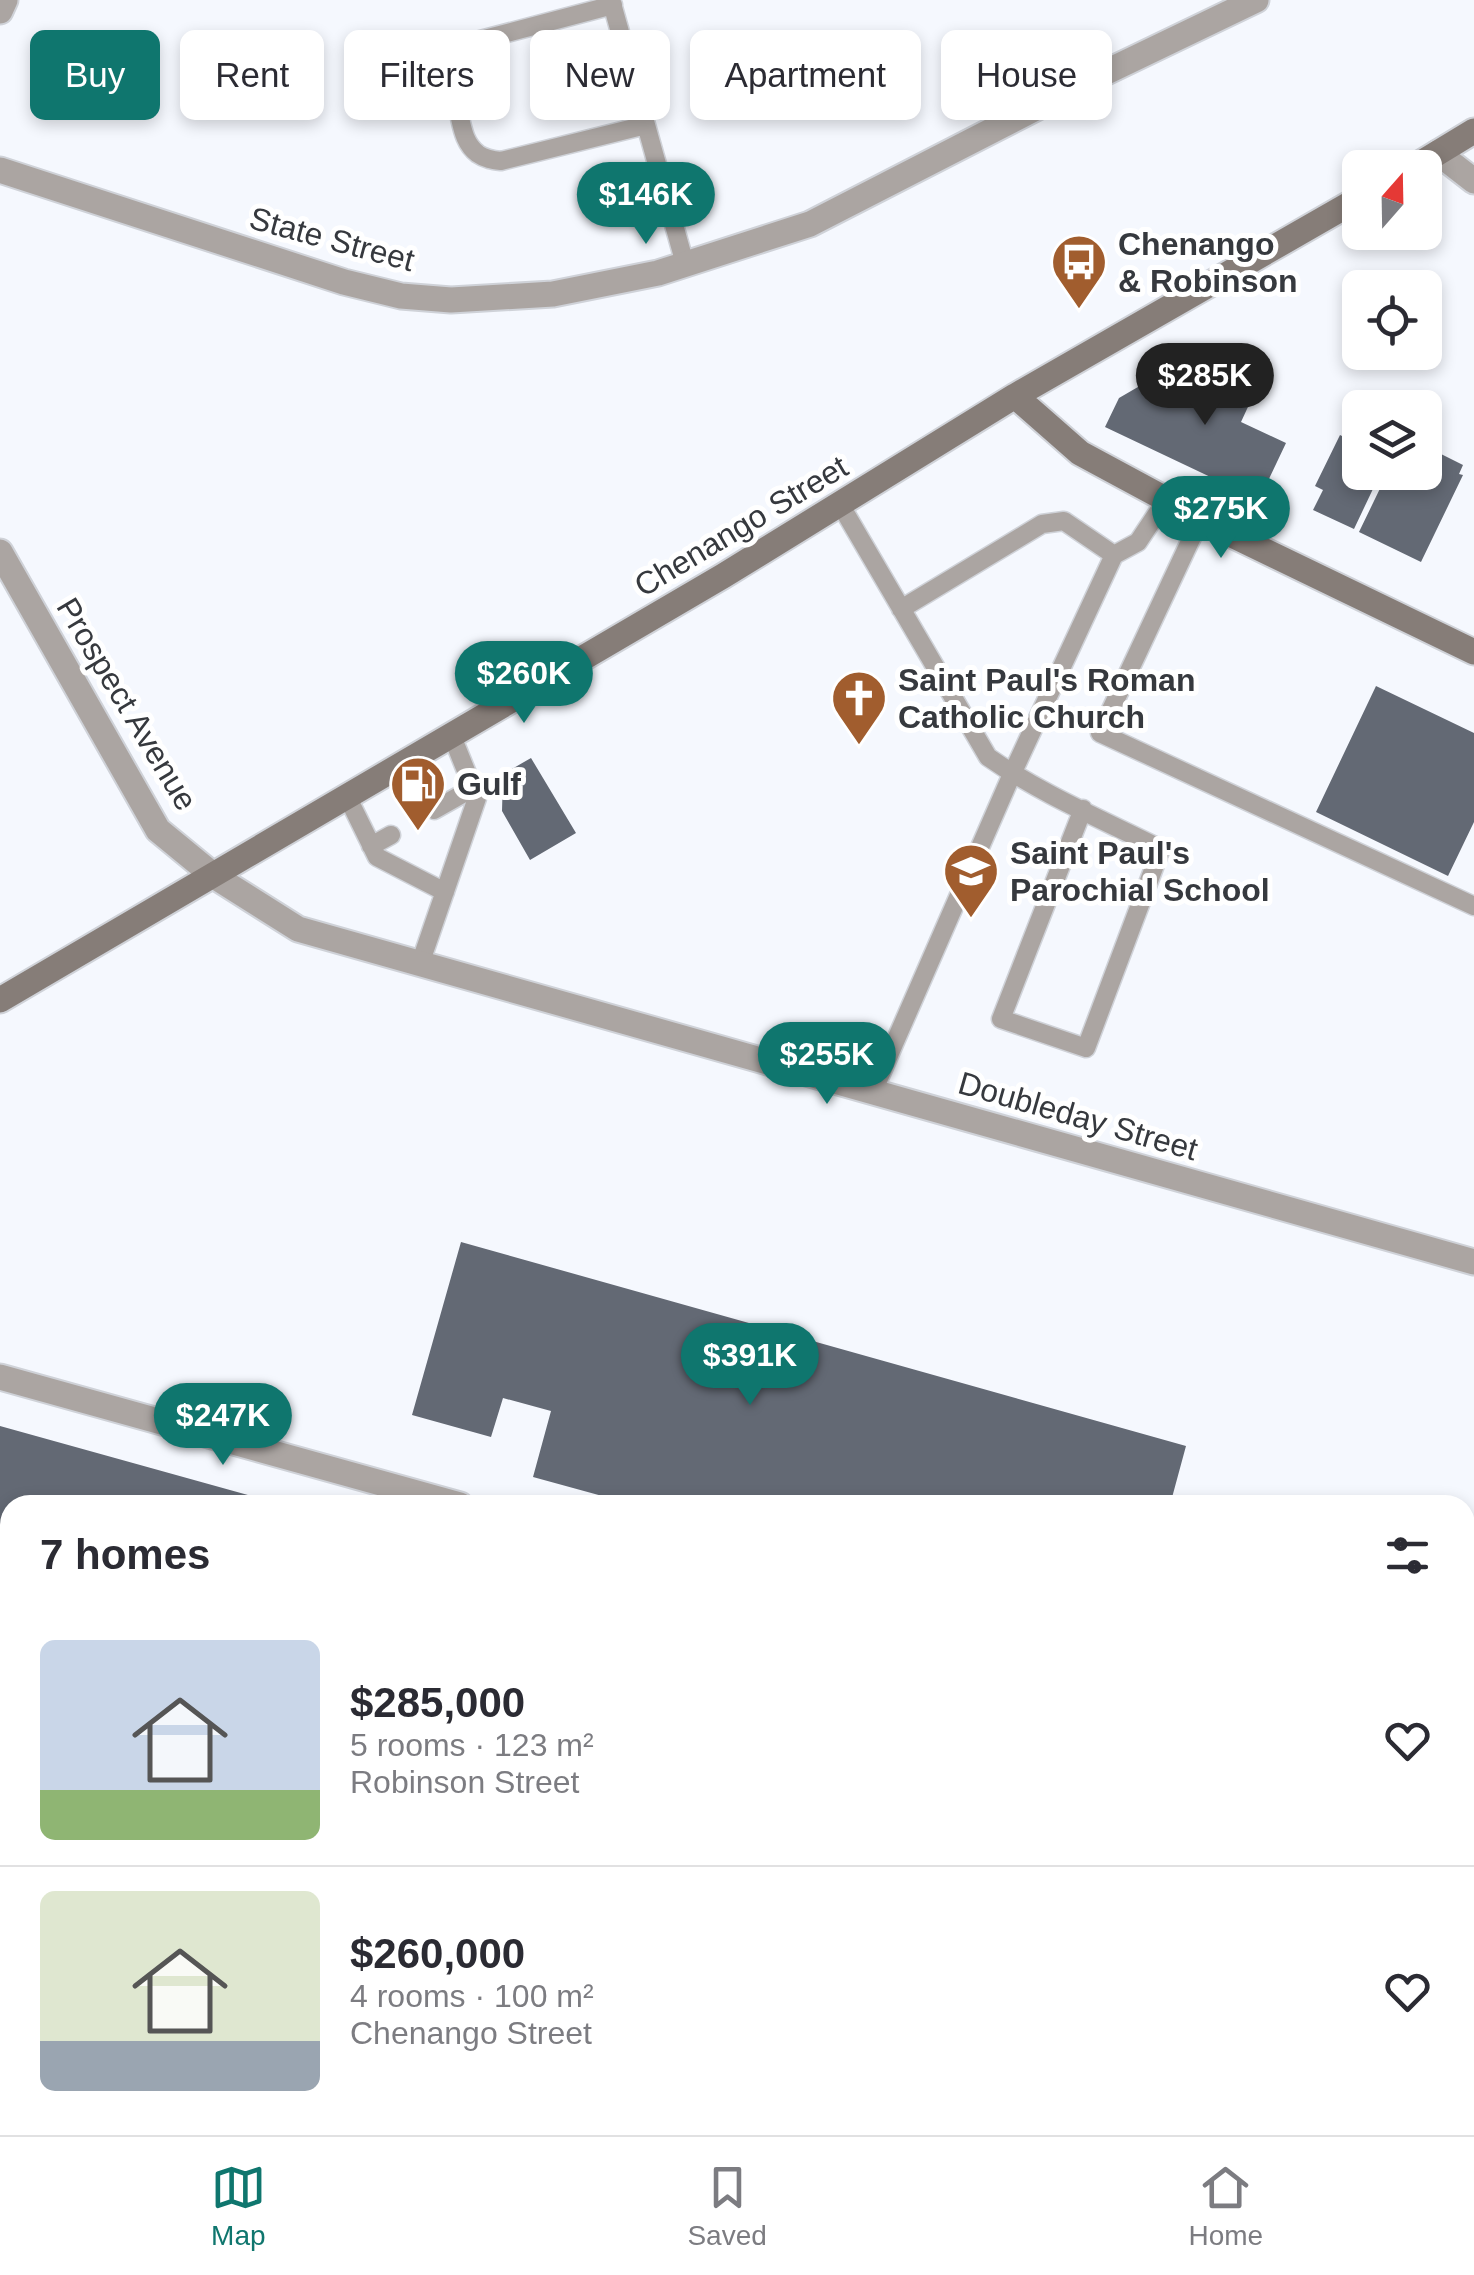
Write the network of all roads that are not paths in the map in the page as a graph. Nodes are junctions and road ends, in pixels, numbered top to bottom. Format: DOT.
graph roads {
  1 [pos="5,0"];
  2 [pos="1254,0"];
  3 [pos="612,3"];
  4 [pos="0,11"];
  5 [pos="646,125"];
  6 [pos="1474,131"];
  7 [pos="1442,151"];
  8 [pos="1442,157"];
  9 [pos="0,170"];
  10 [pos="1474,181"];
  11 [pos="1342,208"];
  12 [pos="686,264"];
  13 [pos="1015,396"];
  14 [pos="1166,500"];
  15 [pos="840,504"];
  16 [pos="1201,518"];
  17 [pos="0,552"];
  18 [pos="1114,554"];
  19 [pos="901,608"];
  20 [pos="1474,652"];
  21 [pos="452,736"];
  22 [pos="1012,774"];
  23 [pos="473,788"];
  24 [pos="348,798"];
  25 [pos="1083,809"];
  26 [pos="434,810"];
  27 [pos="391,835"];
  28 [pos="371,846"];
  29 [pos="214,876"];
  30 [pos="445,892"];
  31 [pos="1474,906"];
  32 [pos="420,964"];
  33 [pos="0,1000"];
  34 [pos="873,1092"];
  35 [pos="1474,1262"];
  36 [pos="0,1378"];
  37 [pos="424,1495"];
  1 -- 4 [label="street"];
  2 -- 12 [label="street, State Street"];
  3 -- 5 [label="lane"];
  3 -- 5 [label="lane"];
  5 -- 12 [label="lane"];
  6 -- 7 [label="street"];
  8 -- 10 [label="street"];
  9 -- 12 [label="street, State Street"];
  11 -- 13 [label="street, Chenango Street"];
  13 -- 14 [label="street"];
  13 -- 15 [label="street, Chenango Street"];
  14 -- 16 [label="street"];
  14 -- 18 [label="lane"];
  15 -- 19 [label="lane"];
  15 -- 21 [label="street, Chenango Street"];
  16 -- 20 [label="street"];
  16 -- 31 [label="lane"];
  17 -- 29 [label="street, Prospect Avenue"];
  18 -- 19 [label="lane"];
  18 -- 22 [label="lane"];
  19 -- 22 [label="lane"];
  21 -- 23 [label="lane"];
  21 -- 24 [label="street, Chenango Street"];
  22 -- 25 [label="lane"];
  22 -- 34 [label="lane"];
  23 -- 26 [label="lane"];
  23 -- 30 [label="lane"];
  24 -- 28 [label="lane"];
  24 -- 29 [label="street, Chenango Street"];
  25 -- 25 [label="lane"];
  27 -- 28 [label="lane"];
  28 -- 30 [label="lane"];
  29 -- 32 [label="street, Doubleday Street"];
  29 -- 33 [label="street, Chenango Street"];
  30 -- 32 [label="lane"];
  32 -- 34 [label="street, Doubleday Street"];
  34 -- 35 [label="street, Doubleday Street"];
  36 -- 37 [label="street"];
}
